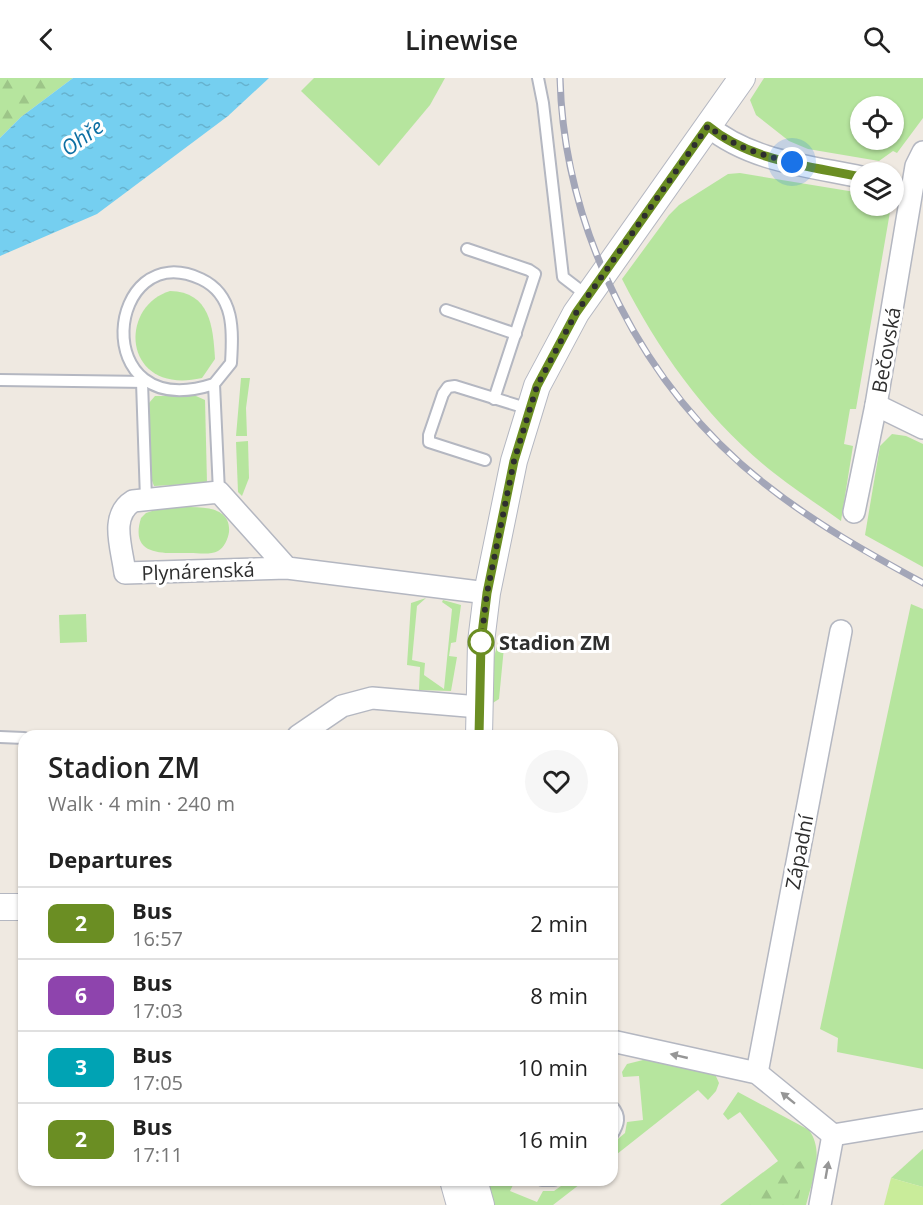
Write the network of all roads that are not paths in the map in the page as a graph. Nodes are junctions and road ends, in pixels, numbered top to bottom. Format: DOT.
graph roads {
  1 [pos="538,78"];
  2 [pos="742,78"];
  3 [pos="708,126"];
  4 [pos="923,152"];
  5 [pos="850,175"];
  6 [pos="910,187"];
  7 [pos="467,249"];
  8 [pos="589,297"];
  9 [pos="446,310"];
  10 [pos="516,334"];
  11 [pos="0,380"];
  12 [pos="145,382"];
  13 [pos="214,384"];
  14 [pos="494,399"];
  15 [pos="876,405"];
  16 [pos="530,410"];
  17 [pos="923,428"];
  18 [pos="485,460"];
  19 [pos="219,492"];
  20 [pos="146,499"];
  21 [pos="854,512"];
  22 [pos="287,568"];
  23 [pos="487,593"];
  24 [pos="841,632"];
  25 [pos="479,707"];
  26 [pos="307,730"];
  27 [pos="479,730"];
  28 [pos="0,737"];
  29 [pos="18,738"];
  30 [pos="0,906"];
  31 [pos="18,907"];
  32 [pos="618,1042"];
  33 [pos="757,1073"];
  34 [pos="923,1120"];
  35 [pos="833,1135"];
  36 [pos="455,1186"];
  37 [pos="476,1186"];
  38 [pos="460,1205"];
  39 [pos="481,1205"];
  40 [pos="820,1205"];
  1 -- 8 [label="lane"];
  2 -- 3 [label="street"];
  3 -- 5 [label="street"];
  3 -- 8 [label="street"];
  4 -- 6 [label="street, Bečovská"];
  6 -- 15 [label="street, Bečovská"];
  7 -- 10 [label="lane"];
  8 -- 16 [label="street"];
  9 -- 10 [label="lane"];
  10 -- 14 [label="lane"];
  11 -- 12 [label="lane"];
  12 -- 13 [label="lane"];
  12 -- 13 [label="lane"];
  12 -- 20 [label="lane"];
  13 -- 19 [label="lane"];
  14 -- 16 [label="lane"];
  14 -- 18 [label="lane"];
  15 -- 17 [label="street"];
  15 -- 21 [label="street, Bečovská"];
  16 -- 23 [label="street"];
  19 -- 20 [label="street, Plynárenská"];
  19 -- 22 [label="street, Plynárenská"];
  20 -- 22 [label="street, Plynárenská"];
  22 -- 23 [label="street, Plynárenská"];
  23 -- 25 [label="street"];
  24 -- 33 [label="street, Západní"];
  25 -- 26 [label="street"];
  25 -- 27 [label="street"];
  28 -- 29 [label="lane"];
  30 -- 31 [label="street"];
  33 -- 32 [label="street, one-way"];
  35 -- 33 [label="street, one-way"];
  34 -- 35 [label="street"];
  40 -- 35 [label="street, one-way"];
  36 -- 38 [label="street"];
  37 -- 39 [label="street"];
}
